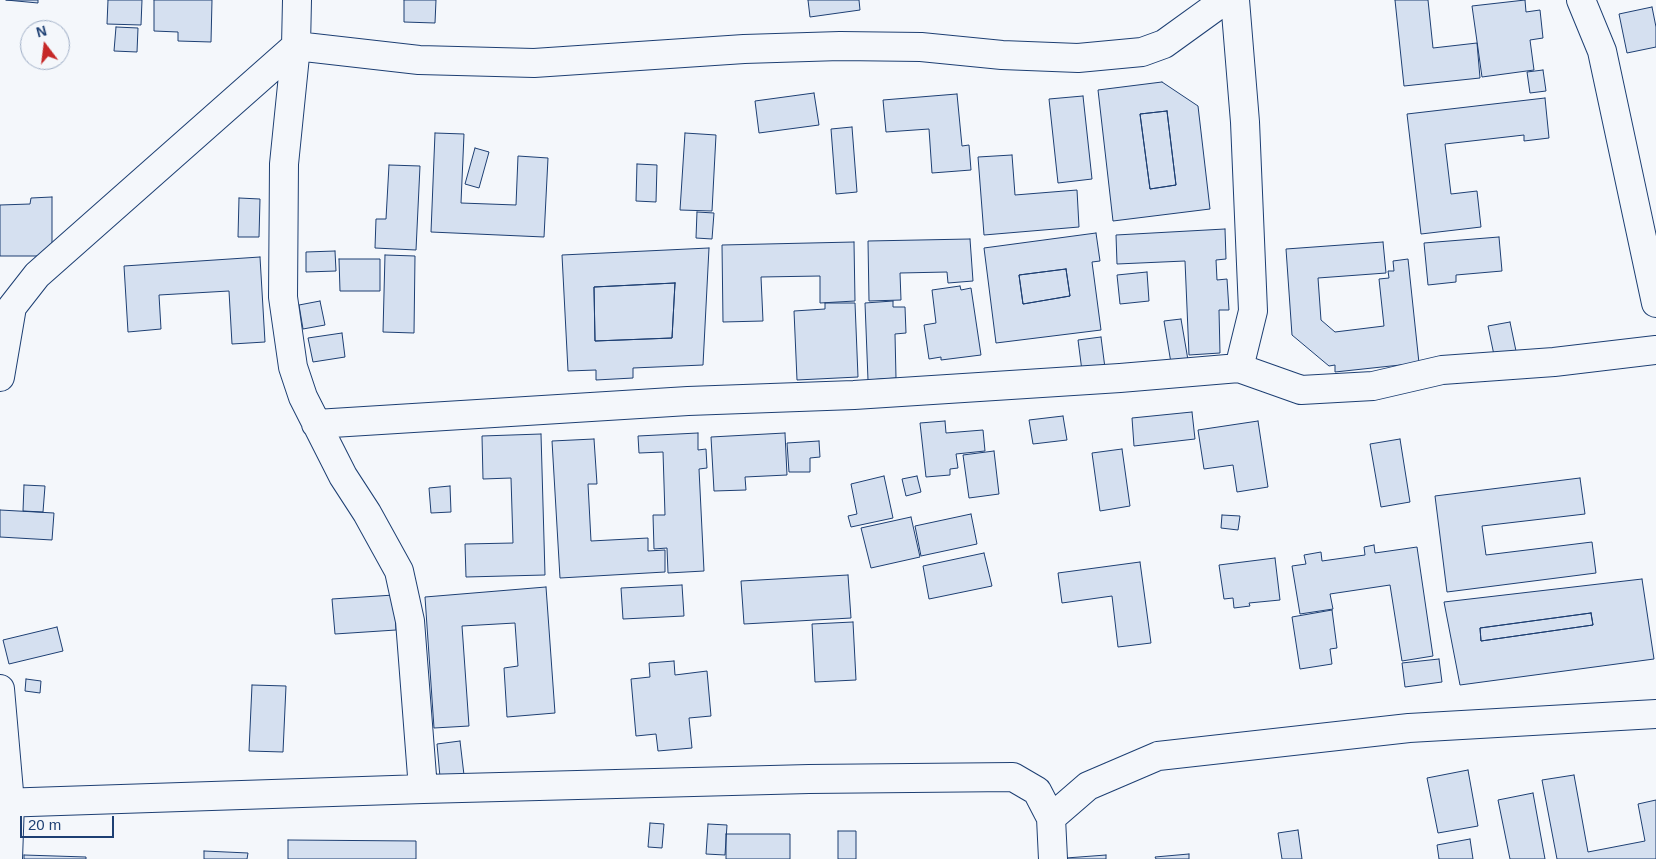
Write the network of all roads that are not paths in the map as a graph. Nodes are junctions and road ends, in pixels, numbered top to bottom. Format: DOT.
graph roads {
  1 [pos="297,0"];
  2 [pos="1225,0"];
  3 [pos="1235,0"];
  4 [pos="1582,0"];
  5 [pos="296,46"];
  6 [pos="1656,302"];
  7 [pos="1656,350"];
  8 [pos="1239,368"];
  9 [pos="0,378"];
  10 [pos="316,424"];
  11 [pos="0,689"];
  12 [pos="1656,714"];
  13 [pos="423,789"];
  14 [pos="5,803"];
  15 [pos="1051,818"];
  16 [pos="8,859"];
  17 [pos="1053,859"];
  1 -- 5 [label="street"];
  2 -- 5 [label="street"];
  3 -- 8 [label="street"];
  4 -- 6 [label="street"];
  5 -- 9 [label="street"];
  5 -- 10 [label="street"];
  7 -- 8 [label="street"];
  8 -- 10 [label="street"];
  10 -- 13 [label="street"];
  11 -- 14 [label="street"];
  12 -- 15 [label="street"];
  13 -- 14 [label="street"];
  13 -- 15 [label="street"];
  14 -- 16 [label="street"];
  15 -- 17 [label="street"];
}
